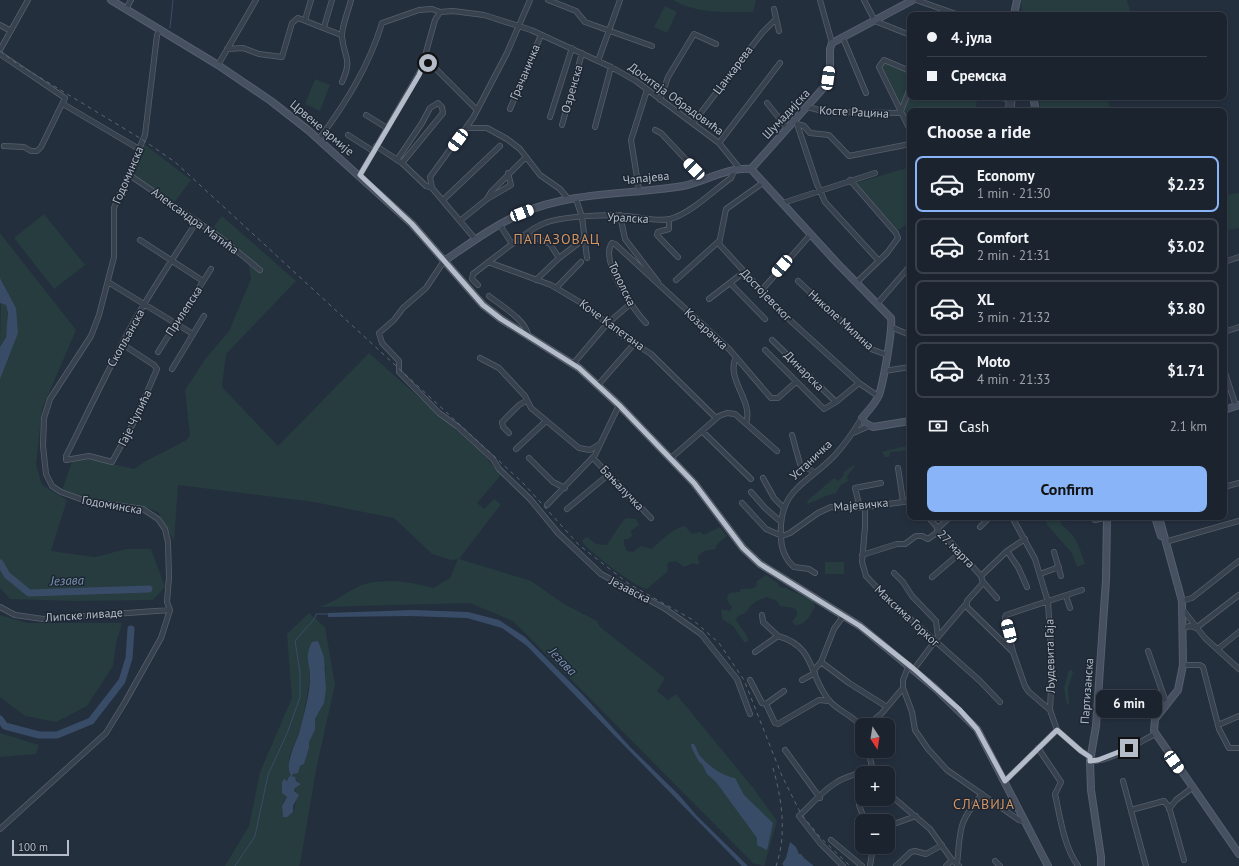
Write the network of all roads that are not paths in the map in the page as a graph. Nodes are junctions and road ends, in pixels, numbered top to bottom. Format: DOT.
graph roads {
  1 [pos="28,0"];
  2 [pos="111,0"];
  3 [pos="131,0"];
  4 [pos="256,0"];
  5 [pos="311,0"];
  6 [pos="332,0"];
  7 [pos="351,0"];
  8 [pos="530,0"];
  9 [pos="548,0"];
  10 [pos="620,0"];
  11 [pos="820,0"];
  12 [pos="864,0"];
  13 [pos="913,0"];
  14 [pos="916,0"];
  15 [pos="1017,0"];
  16 [pos="555,1"];
  17 [pos="126,9"];
  18 [pos="774,9"];
  19 [pos="440,12"];
  20 [pos="950,12"];
  21 [pos="1015,12"];
  22 [pos="1019,12"];
  23 [pos="305,20"];
  24 [pos="775,20"];
  25 [pos="875,21"];
  26 [pos="0,25"];
  27 [pos="519,26"];
  28 [pos="324,27"];
  29 [pos="160,29"];
  30 [pos="609,30"];
  31 [pos="12,31"];
  32 [pos="779,31"];
  33 [pos="541,34"];
  34 [pos="907,34"];
  35 [pos="341,35"];
  36 [pos="843,38"];
  37 [pos="832,43"];
  38 [pos="716,44"];
  39 [pos="652,46"];
  40 [pos="572,48"];
  41 [pos="227,49"];
  42 [pos="0,50"];
  43 [pos="582,53"];
  44 [pos="0,54"];
  45 [pos="598,61"];
  46 [pos="424,63"];
  47 [pos="780,63"];
  48 [pos="218,65"];
  49 [pos="611,67"];
  50 [pos="907,70"];
  51 [pos="342,82"];
  52 [pos="647,90"];
  53 [pos="866,92"];
  54 [pos="907,96"];
  55 [pos="660,100"];
  56 [pos="767,102"];
  57 [pos="63,104"];
  58 [pos="807,107"];
  59 [pos="510,109"];
  60 [pos="477,110"];
  61 [pos="901,111"];
  62 [pos="366,115"];
  63 [pos="550,117"];
  64 [pos="796,122"];
  65 [pos="693,123"];
  66 [pos="907,124"];
  67 [pos="562,125"];
  68 [pos="595,127"];
  69 [pos="387,128"];
  70 [pos="467,128"];
  71 [pos="787,128"];
  72 [pos="655,130"];
  73 [pos="348,135"];
  74 [pos="319,139"];
  75 [pos="720,142"];
  76 [pos="907,145"];
  77 [pos="4,146"];
  78 [pos="376,146"];
  79 [pos="500,146"];
  80 [pos="139,149"];
  81 [pos="373,151"];
  82 [pos="526,157"];
  83 [pos="397,160"];
  84 [pos="402,163"];
  85 [pos="751,169"];
  86 [pos="737,170"];
  87 [pos="508,173"];
  88 [pos="875,173"];
  89 [pos="128,174"];
  90 [pos="360,175"];
  91 [pos="705,180"];
  92 [pos="850,180"];
  93 [pos="429,181"];
  94 [pos="764,182"];
  95 [pos="423,183"];
  96 [pos="432,188"];
  97 [pos="639,190"];
  98 [pos="820,190"];
  99 [pos="487,199"];
  100 [pos="443,200"];
  101 [pos="573,200"];
  102 [pos="783,203"];
  103 [pos="620,215"];
  104 [pos="582,217"];
  105 [pos="669,219"];
  106 [pos="461,220"];
  107 [pos="197,221"];
  108 [pos="500,224"];
  109 [pos="527,234"];
  110 [pos="811,234"];
  111 [pos="584,239"];
  112 [pos="140,240"];
  113 [pos="476,240"];
  114 [pos="718,242"];
  115 [pos="613,243"];
  116 [pos="512,244"];
  117 [pos="678,257"];
  118 [pos="559,258"];
  119 [pos="587,258"];
  120 [pos="1239,258"];
  121 [pos="173,260"];
  122 [pos="444,261"];
  123 [pos="879,261"];
  124 [pos="1227,261"];
  125 [pos="488,262"];
  126 [pos="582,262"];
  127 [pos="211,269"];
  128 [pos="907,269"];
  129 [pos="260,270"];
  130 [pos="744,272"];
  131 [pos="536,280"];
  132 [pos="676,280"];
  133 [pos="203,281"];
  134 [pos="798,281"];
  135 [pos="108,282"];
  136 [pos="730,283"];
  137 [pos="856,283"];
  138 [pos="478,285"];
  139 [pos="556,288"];
  140 [pos="662,289"];
  141 [pos="761,291"];
  142 [pos="489,296"];
  143 [pos="710,299"];
  144 [pos="630,304"];
  145 [pos="877,304"];
  146 [pos="144,305"];
  147 [pos="204,316"];
  148 [pos="765,319"];
  149 [pos="176,323"];
  150 [pos="646,323"];
  151 [pos="607,324"];
  152 [pos="891,327"];
  153 [pos="1239,327"];
  154 [pos="1227,331"];
  155 [pos="193,334"];
  156 [pos="907,334"];
  157 [pos="528,335"];
  158 [pos="772,340"];
  159 [pos="122,344"];
  160 [pos="634,344"];
  161 [pos="765,350"];
  162 [pos="158,352"];
  163 [pos="886,355"];
  164 [pos="736,357"];
  165 [pos="480,358"];
  166 [pos="572,364"];
  167 [pos="907,367"];
  168 [pos="172,369"];
  169 [pos="884,371"];
  170 [pos="1227,378"];
  171 [pos="796,382"];
  172 [pos="859,383"];
  173 [pos="598,385"];
  174 [pos="878,396"];
  175 [pos="526,401"];
  176 [pos="836,402"];
  177 [pos="619,405"];
  178 [pos="1237,406"];
  179 [pos="1227,409"];
  180 [pos="716,418"];
  181 [pos="862,418"];
  182 [pos="546,421"];
  183 [pos="907,421"];
  184 [pos="746,423"];
  185 [pos="869,426"];
  186 [pos="702,431"];
  187 [pos="509,433"];
  188 [pos="853,433"];
  189 [pos="792,435"];
  190 [pos="600,444"];
  191 [pos="516,449"];
  192 [pos="777,451"];
  193 [pos="529,458"];
  194 [pos="593,458"];
  195 [pos="671,458"];
  196 [pos="66,460"];
  197 [pos="898,468"];
  198 [pos="814,472"];
  199 [pos="608,475"];
  200 [pos="763,478"];
  201 [pos="751,479"];
  202 [pos="881,482"];
  203 [pos="1239,483"];
  204 [pos="1227,486"];
  205 [pos="564,488"];
  206 [pos="751,492"];
  207 [pos="903,501"];
  208 [pos="907,501"];
  209 [pos="742,503"];
  210 [pos="547,505"];
  211 [pos="784,508"];
  212 [pos="862,508"];
  213 [pos="567,509"];
  214 [pos="651,518"];
  215 [pos="930,520"];
  216 [pos="947,520"];
  217 [pos="987,520"];
  218 [pos="1014,520"];
  219 [pos="1108,520"];
  220 [pos="1156,520"];
  221 [pos="1160,520"];
  222 [pos="1239,521"];
  223 [pos="781,522"];
  224 [pos="980,527"];
  225 [pos="938,530"];
  226 [pos="780,536"];
  227 [pos="1025,539"];
  228 [pos="1165,542"];
  229 [pos="1007,551"];
  230 [pos="1054,552"];
  231 [pos="960,554"];
  232 [pos="862,555"];
  233 [pos="1239,561"];
  234 [pos="1059,567"];
  235 [pos="815,573"];
  236 [pos="894,573"];
  237 [pos="1040,574"];
  238 [pos="982,576"];
  239 [pos="1061,576"];
  240 [pos="932,577"];
  241 [pos="983,582"];
  242 [pos="1026,587"];
  243 [pos="1082,590"];
  244 [pos="1239,595"];
  245 [pos="1066,596"];
  246 [pos="997,598"];
  247 [pos="1182,601"];
  248 [pos="1048,602"];
  249 [pos="966,604"];
  250 [pos="0,607"];
  251 [pos="1070,608"];
  252 [pos="170,610"];
  253 [pos="1183,610"];
  254 [pos="762,615"];
  255 [pos="844,615"];
  256 [pos="1183,628"];
  257 [pos="1196,628"];
  258 [pos="1239,632"];
  259 [pos="778,636"];
  260 [pos="938,637"];
  261 [pos="935,642"];
  262 [pos="1218,649"];
  263 [pos="1148,651"];
  264 [pos="755,652"];
  265 [pos="1013,652"];
  266 [pos="822,662"];
  267 [pos="909,665"];
  268 [pos="1183,665"];
  269 [pos="914,669"];
  270 [pos="1239,669"];
  271 [pos="815,671"];
  272 [pos="750,680"];
  273 [pos="802,680"];
  274 [pos="903,688"];
  275 [pos="784,691"];
  276 [pos="829,701"];
  277 [pos="1000,702"];
  278 [pos="766,704"];
  279 [pos="1167,705"];
  280 [pos="887,707"];
  281 [pos="1050,710"];
  282 [pos="750,714"];
  283 [pos="1239,716"];
  284 [pos="875,718"];
  285 [pos="855,721"];
  286 [pos="1218,725"];
  287 [pos="1057,730"];
  288 [pos="1155,734"];
  289 [pos="1038,748"];
  290 [pos="1239,748"];
  291 [pos="785,750"];
  292 [pos="870,758"];
  293 [pos="1090,759"];
  294 [pos="872,766"];
  295 [pos="855,776"];
  296 [pos="1005,781"];
  297 [pos="1123,782"];
  298 [pos="1192,788"];
  299 [pos="982,794"];
  300 [pos="820,798"];
  301 [pos="895,799"];
  302 [pos="1169,808"];
  303 [pos="1132,810"];
  304 [pos="916,816"];
  305 [pos="1025,822"];
  306 [pos="895,824"];
  307 [pos="0,830"];
  308 [pos="831,840"];
  309 [pos="942,845"];
  310 [pos="872,854"];
  311 [pos="1239,854"];
  312 [pos="952,860"];
  313 [pos="1184,860"];
  314 [pos="995,861"];
  315 [pos="958,865"];
  316 [pos="1047,865"];
  317 [pos="843,866"];
  318 [pos="862,866"];
  319 [pos="870,866"];
  320 [pos="896,866"];
  321 [pos="946,866"];
  322 [pos="1000,866"];
  323 [pos="1078,866"];
  324 [pos="1101,866"];
  325 [pos="1146,866"];
  1 -- 31 [label="street"];
  2 -- 17 [label="street, Црвене армије"];
  3 -- 17 [label="street"];
  4 -- 41 [label="street"];
  5 -- 23 [label="street"];
  6 -- 28 [label="street"];
  7 -- 35 [label="street"];
  8 -- 27 [label="street"];
  9 -- 16 [label="street"];
  10 -- 30 [label="street"];
  11 -- 37 [label="street, Шумадијска"];
  12 -- 25 [label="street"];
  13 -- 25 [label="street"];
  14 -- 20 [label="street"];
  15 -- 21 [label="street"];
  15 -- 22 [label="street"];
  16 -- 30 [label="street"];
  17 -- 29 [label="street, Црвене армије"];
  18 -- 24 [label="street"];
  19 -- 27 [label="street, Доситеја Обрадовића"];
  19 -- 46 [label="street"];
  19 -- 74 [label="street, Доситеја Обрадовића"];
  23 -- 28 [label="street"];
  23 -- 41 [label="street"];
  24 -- 32 [label="street"];
  24 -- 65 [label="street, Цанкарева"];
  25 -- 34 [label="street"];
  25 -- 36 [label="street"];
  26 -- 31 [label="street"];
  27 -- 33 [label="street, Доситеја Обрадовића"];
  27 -- 60 [label="street"];
  28 -- 35 [label="street"];
  29 -- 48 [label="street, Црвене армије"];
  29 -- 80 [label="street, Годоминска"];
  30 -- 39 [label="street"];
  30 -- 45 [label="street"];
  31 -- 42 [label="street"];
  33 -- 40 [label="street, Доситеја Обрадовића"];
  33 -- 59 [label="street, Грачаничка"];
  35 -- 51 [label="street"];
  36 -- 37 [label="street"];
  36 -- 53 [label="street"];
  37 -- 58 [label="street, Шумадијска"];
  38 -- 55 [label="street"];
  40 -- 43 [label="street, Доситеја Обрадовића"];
  40 -- 63 [label="street"];
  41 -- 48 [label="street"];
  43 -- 45 [label="street, Доситеја Обрадовића"];
  43 -- 67 [label="street, Озренска"];
  44 -- 57 [label="street"];
  45 -- 49 [label="street, Доситеја Обрадовића"];
  46 -- 60 [label="street"];
  46 -- 69 [label="street"];
  47 -- 75 [label="street"];
  48 -- 74 [label="street, Црвене армије"];
  49 -- 52 [label="street, Доситеја Обрадовића"];
  49 -- 68 [label="street"];
  50 -- 61 [label="street"];
  52 -- 55 [label="street, Доситеја Обрадовића"];
  52 -- 97 [label="street"];
  54 -- 61 [label="street"];
  55 -- 65 [label="street, Доситеја Обрадовића"];
  56 -- 71 [label="street"];
  57 -- 77 [label="street"];
  57 -- 80 [label="street"];
  58 -- 61 [label="street, Косте Рацина"];
  58 -- 64 [label="street, Шумадијска"];
  60 -- 70 [label="street"];
  61 -- 66 [label="street"];
  62 -- 69 [label="street"];
  64 -- 71 [label="street, Шумадијска"];
  64 -- 76 [label="street"];
  64 -- 98 [label="street"];
  65 -- 75 [label="street, Доситеја Обрадовића"];
  69 -- 78 [label="street"];
  70 -- 82 [label="street"];
  70 -- 93 [label="street"];
  71 -- 85 [label="street, Шумадијска"];
  72 -- 91 [label="street"];
  73 -- 81 [label="street"];
  74 -- 90 [label="street, Црвене армије"];
  75 -- 86 [label="street, Доситеја Обрадовића"];
  78 -- 81 [label="street"];
  78 -- 83 [label="street"];
  79 -- 100 [label="street"];
  80 -- 89 [label="street, Годоминска"];
  81 -- 90 [label="street"];
  82 -- 87 [label="street"];
  82 -- 101 [label="street"];
  83 -- 84 [label="street"];
  83 -- 84 [label="street"];
  84 -- 95 [label="street"];
  85 -- 86 [label="street"];
  85 -- 94 [label="street"];
  86 -- 91 [label="street, Чапајева"];
  86 -- 105 [label="street"];
  87 -- 99 [label="street"];
  87 -- 99 [label="street"];
  88 -- 92 [label="street"];
  89 -- 107 [label="street, Александра Матића"];
  89 -- 135 [label="street, Годоминска"];
  90 -- 122 [label="street, Црвене армије"];
  91 -- 97 [label="street, Чапајева"];
  92 -- 98 [label="street"];
  92 -- 123 [label="street"];
  93 -- 95 [label="street"];
  93 -- 96 [label="street"];
  94 -- 102 [label="street"];
  94 -- 114 [label="street"];
  95 -- 96 [label="street"];
  96 -- 100 [label="street"];
  97 -- 101 [label="street, Чапајева"];
  98 -- 102 [label="street"];
  98 -- 123 [label="street"];
  99 -- 106 [label="street"];
  100 -- 106 [label="street"];
  101 -- 104 [label="street"];
  101 -- 108 [label="street, Чапајева"];
  102 -- 110 [label="street"];
  103 -- 104 [label="street, Уралска"];
  103 -- 105 [label="street, Уралска"];
  103 -- 140 [label="street"];
  104 -- 109 [label="street, Уралска"];
  104 -- 111 [label="street"];
  105 -- 117 [label="street"];
  106 -- 113 [label="street"];
  107 -- 121 [label="street, Скопљанска"];
  107 -- 129 [label="street, Александра Матића"];
  108 -- 113 [label="street, Чапајева"];
  108 -- 116 [label="street"];
  109 -- 116 [label="street, Уралска"];
  109 -- 118 [label="street"];
  110 -- 137 [label="street"];
  110 -- 141 [label="street"];
  111 -- 118 [label="street"];
  111 -- 119 [label="street"];
  112 -- 121 [label="street"];
  113 -- 122 [label="street, Чапајева"];
  114 -- 130 [label="street, Достојевског"];
  114 -- 132 [label="street"];
  115 -- 140 [label="street, Козарачка"];
  115 -- 144 [label="street, Тополска"];
  116 -- 125 [label="street, Уралска"];
  118 -- 131 [label="street"];
  120 -- 124 [label="street"];
  121 -- 133 [label="street"];
  121 -- 146 [label="street, Скопљанска"];
  122 -- 157 [label="street, Црвене армије"];
  122 -- 282 [label="street, Језавска"];
  123 -- 137 [label="street"];
  125 -- 131 [label="street, Коче Капетана"];
  125 -- 138 [label="street, Уралска"];
  126 -- 139 [label="street"];
  127 -- 133 [label="street, Прилепска"];
  128 -- 145 [label="street"];
  130 -- 136 [label="street"];
  130 -- 141 [label="street, Достојевског"];
  131 -- 139 [label="street, Коче Капетана"];
  133 -- 149 [label="street, Прилепска"];
  134 -- 163 [label="street, Николе Милина"];
  135 -- 146 [label="street"];
  135 -- 252 [label="street, Годоминска"];
  136 -- 143 [label="street"];
  136 -- 148 [label="street"];
  137 -- 145 [label="street"];
  139 -- 151 [label="street, Коче Капетана"];
  140 -- 164 [label="street, Козарачка"];
  141 -- 172 [label="street, Достојевског"];
  142 -- 157 [label="street, Црвене армије"];
  144 -- 150 [label="street, Тополска"];
  144 -- 151 [label="street"];
  145 -- 152 [label="street"];
  146 -- 149 [label="street"];
  146 -- 159 [label="street, Скопљанска"];
  147 -- 155 [label="street"];
  149 -- 155 [label="street"];
  149 -- 162 [label="street, Прилепска"];
  151 -- 160 [label="street, Коче Капетана"];
  151 -- 166 [label="street"];
  152 -- 156 [label="street"];
  152 -- 163 [label="street, Устаничка"];
  153 -- 154 [label="street"];
  155 -- 168 [label="street"];
  157 -- 166 [label="street, Црвене армије"];
  158 -- 176 [label="street, Динарска"];
  159 -- 196 [label="street, Скопљанска"];
  159 -- 196 [label="street, Гаје Чупића"];
  160 -- 173 [label="street"];
  160 -- 180 [label="street, Коче Капетана"];
  161 -- 171 [label="street"];
  163 -- 169 [label="street, Устаничка"];
  164 -- 171 [label="street, Козарачка"];
  164 -- 184 [label="street"];
  165 -- 175 [label="street"];
  166 -- 173 [label="street, Црвене армије"];
  167 -- 169 [label="street"];
  169 -- 174 [label="street, Устаничка"];
  170 -- 178 [label="street"];
  171 -- 176 [label="street"];
  172 -- 174 [label="street, Достојевског"];
  172 -- 176 [label="street"];
  173 -- 177 [label="street, Црвене армије"];
  174 -- 181 [label="street, Устаничка"];
  175 -- 182 [label="street"];
  175 -- 187 [label="street"];
  177 -- 190 [label="street"];
  177 -- 195 [label="street, Црвене армије"];
  178 -- 179 [label="street"];
  180 -- 184 [label="street"];
  180 -- 186 [label="street"];
  181 -- 185 [label="street"];
  181 -- 188 [label="street, Устаничка"];
  182 -- 190 [label="street"];
  182 -- 191 [label="street"];
  183 -- 185 [label="street"];
  184 -- 192 [label="street"];
  185 -- 188 [label="street"];
  186 -- 195 [label="street"];
  186 -- 201 [label="street"];
  188 -- 198 [label="street, Устаничка"];
  189 -- 198 [label="street"];
  190 -- 194 [label="street"];
  193 -- 205 [label="street"];
  194 -- 199 [label="street, Бањалучка"];
  194 -- 205 [label="street"];
  195 -- 255 [label="street, Црвене армије"];
  197 -- 207 [label="street"];
  198 -- 211 [label="street, Устаничка"];
  199 -- 213 [label="street"];
  199 -- 214 [label="street, Бањалучка"];
  200 -- 211 [label="street"];
  202 -- 212 [label="street, Максима Горког"];
  203 -- 204 [label="street"];
  205 -- 210 [label="street"];
  206 -- 223 [label="street"];
  207 -- 208 [label="street, Мајевичка"];
  207 -- 212 [label="street, Мајевичка"];
  209 -- 226 [label="street"];
  211 -- 223 [label="street, Устаничка"];
  212 -- 226 [label="street, Мајевичка"];
  212 -- 232 [label="street, Максима Горког"];
  215 -- 225 [label="street, 27. марта"];
  216 -- 225 [label="street"];
  217 -- 224 [label="street"];
  218 -- 227 [label="street, Људевита Гаја"];
  219 -- 293 [label="street, Партизанска"];
  220 -- 228 [label="street"];
  221 -- 228 [label="street"];
  222 -- 228 [label="street"];
  223 -- 226 [label="street, Устаничка"];
  225 -- 231 [label="street, 27. марта"];
  225 -- 232 [label="street"];
  226 -- 235 [label="street, Устаничка"];
  227 -- 229 [label="street"];
  227 -- 237 [label="street, Људевита Гаја"];
  228 -- 247 [label="street"];
  229 -- 238 [label="street"];
  229 -- 242 [label="street"];
  230 -- 234 [label="street"];
  231 -- 238 [label="street, 27. марта"];
  231 -- 240 [label="street"];
  232 -- 261 [label="street, Максима Горког"];
  233 -- 247 [label="street"];
  234 -- 237 [label="street"];
  234 -- 239 [label="street"];
  236 -- 260 [label="street"];
  237 -- 248 [label="street, Људевита Гаја"];
  238 -- 241 [label="street, 27. марта"];
  241 -- 246 [label="street"];
  241 -- 249 [label="street"];
  243 -- 245 [label="street, Људевита Гаја"];
  244 -- 257 [label="street"];
  245 -- 248 [label="street, Људевита Гаја"];
  245 -- 251 [label="street, Људевита Гаја"];
  247 -- 253 [label="street"];
  248 -- 265 [label="street"];
  248 -- 281 [label="street, Људевита Гаја"];
  249 -- 260 [label="street"];
  249 -- 265 [label="street"];
  250 -- 252 [label="street, Липске ливаде"];
  252 -- 307 [label="street, Годоминска"];
  253 -- 256 [label="street"];
  253 -- 257 [label="street"];
  254 -- 259 [label="street"];
  255 -- 266 [label="street"];
  255 -- 267 [label="street, Црвене армије"];
  256 -- 257 [label="street"];
  256 -- 268 [label="street"];
  257 -- 262 [label="street"];
  258 -- 262 [label="street"];
  259 -- 264 [label="street"];
  259 -- 271 [label="street"];
  260 -- 261 [label="street"];
  261 -- 269 [label="street"];
  261 -- 277 [label="street, Максима Горког"];
  262 -- 270 [label="street"];
  263 -- 279 [label="street"];
  265 -- 281 [label="street"];
  266 -- 271 [label="street"];
  266 -- 280 [label="street"];
  267 -- 269 [label="street, Црвене армије"];
  267 -- 274 [label="street"];
  268 -- 279 [label="street"];
  268 -- 286 [label="street"];
  269 -- 296 [label="street, Црвене армије"];
  271 -- 273 [label="street"];
  271 -- 276 [label="street"];
  272 -- 278 [label="street"];
  274 -- 280 [label="street"];
  274 -- 299 [label="street"];
  275 -- 278 [label="street"];
  276 -- 278 [label="street"];
  276 -- 285 [label="street"];
  279 -- 288 [label="street"];
  280 -- 284 [label="street"];
  281 -- 287 [label="street"];
  283 -- 286 [label="street"];
  286 -- 290 [label="street"];
  287 -- 289 [label="street"];
  287 -- 293 [label="street"];
  288 -- 293 [label="street"];
  288 -- 298 [label="street"];
  289 -- 296 [label="street"];
  289 -- 323 [label="street"];
  291 -- 300 [label="street"];
  292 -- 294 [label="street"];
  293 -- 324 [label="street, Партизанска"];
  295 -- 300 [label="street"];
  296 -- 305 [label="street, Црвене армије"];
  297 -- 303 [label="street"];
  298 -- 302 [label="street"];
  298 -- 311 [label="street"];
  299 -- 305 [label="street"];
  299 -- 315 [label="street"];
  300 -- 317 [label="street"];
  301 -- 304 [label="street"];
  302 -- 303 [label="street"];
  302 -- 313 [label="street"];
  303 -- 325 [label="street"];
  304 -- 306 [label="street"];
  304 -- 309 [label="street"];
  305 -- 316 [label="street, Црвене армије"];
  308 -- 318 [label="street"];
  309 -- 312 [label="street"];
  309 -- 320 [label="street"];
  310 -- 319 [label="street"];
  312 -- 315 [label="street"];
  312 -- 321 [label="street"];
  314 -- 322 [label="street"];
}
